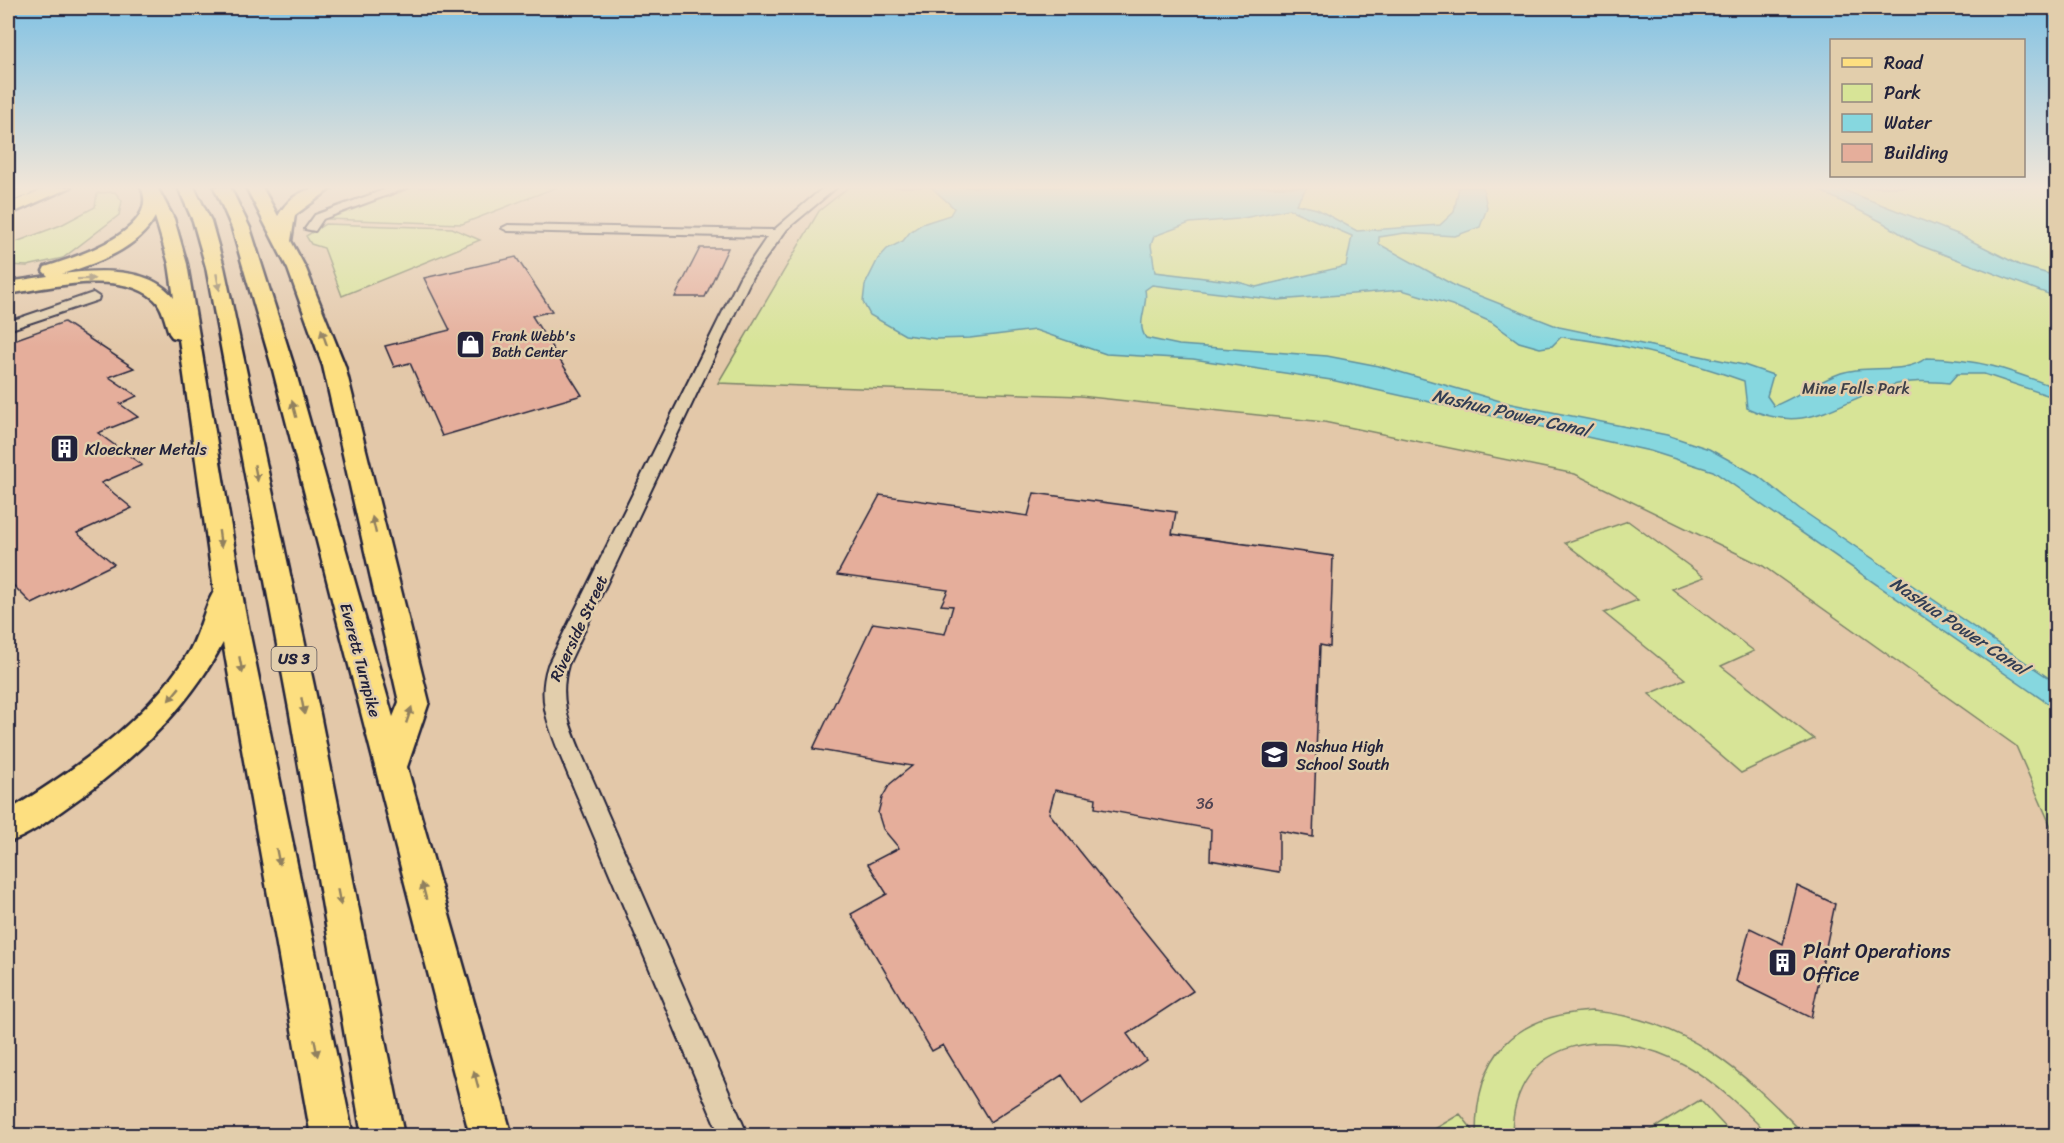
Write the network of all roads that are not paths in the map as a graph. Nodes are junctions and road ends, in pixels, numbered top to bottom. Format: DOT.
graph roads {
  1 [pos="121,240"];
  2 [pos="171,240"];
  3 [pos="207,240"];
  4 [pos="245,240"];
  5 [pos="284,240"];
  6 [pos="770,240"];
  7 [pos="8,280"];
  8 [pos="8,288"];
  9 [pos="93,297"];
  10 [pos="8,326"];
  11 [pos="196,378"];
  12 [pos="227,587"];
  13 [pos="390,770"];
  14 [pos="8,828"];
  15 [pos="332,1136"];
  16 [pos="383,1136"];
  17 [pos="491,1136"];
  18 [pos="734,1136"];
  1 -- 7 [label="highway"];
  2 -- 11 [label="highway"];
  3 -- 16 [label="highway, US 3, one-way"];
  13 -- 4 [label="highway, Everett Turnpike, one-way"];
  13 -- 5 [label="highway, one-way"];
  6 -- 18 [label="street, Riverside Street"];
  8 -- 11 [label="highway, one-way"];
  9 -- 10 [label="street"];
  11 -- 12 [label="highway, one-way"];
  12 -- 14 [label="highway, one-way"];
  12 -- 15 [label="highway, one-way"];
  17 -- 13 [label="highway, Everett Turnpike, one-way"];
}
